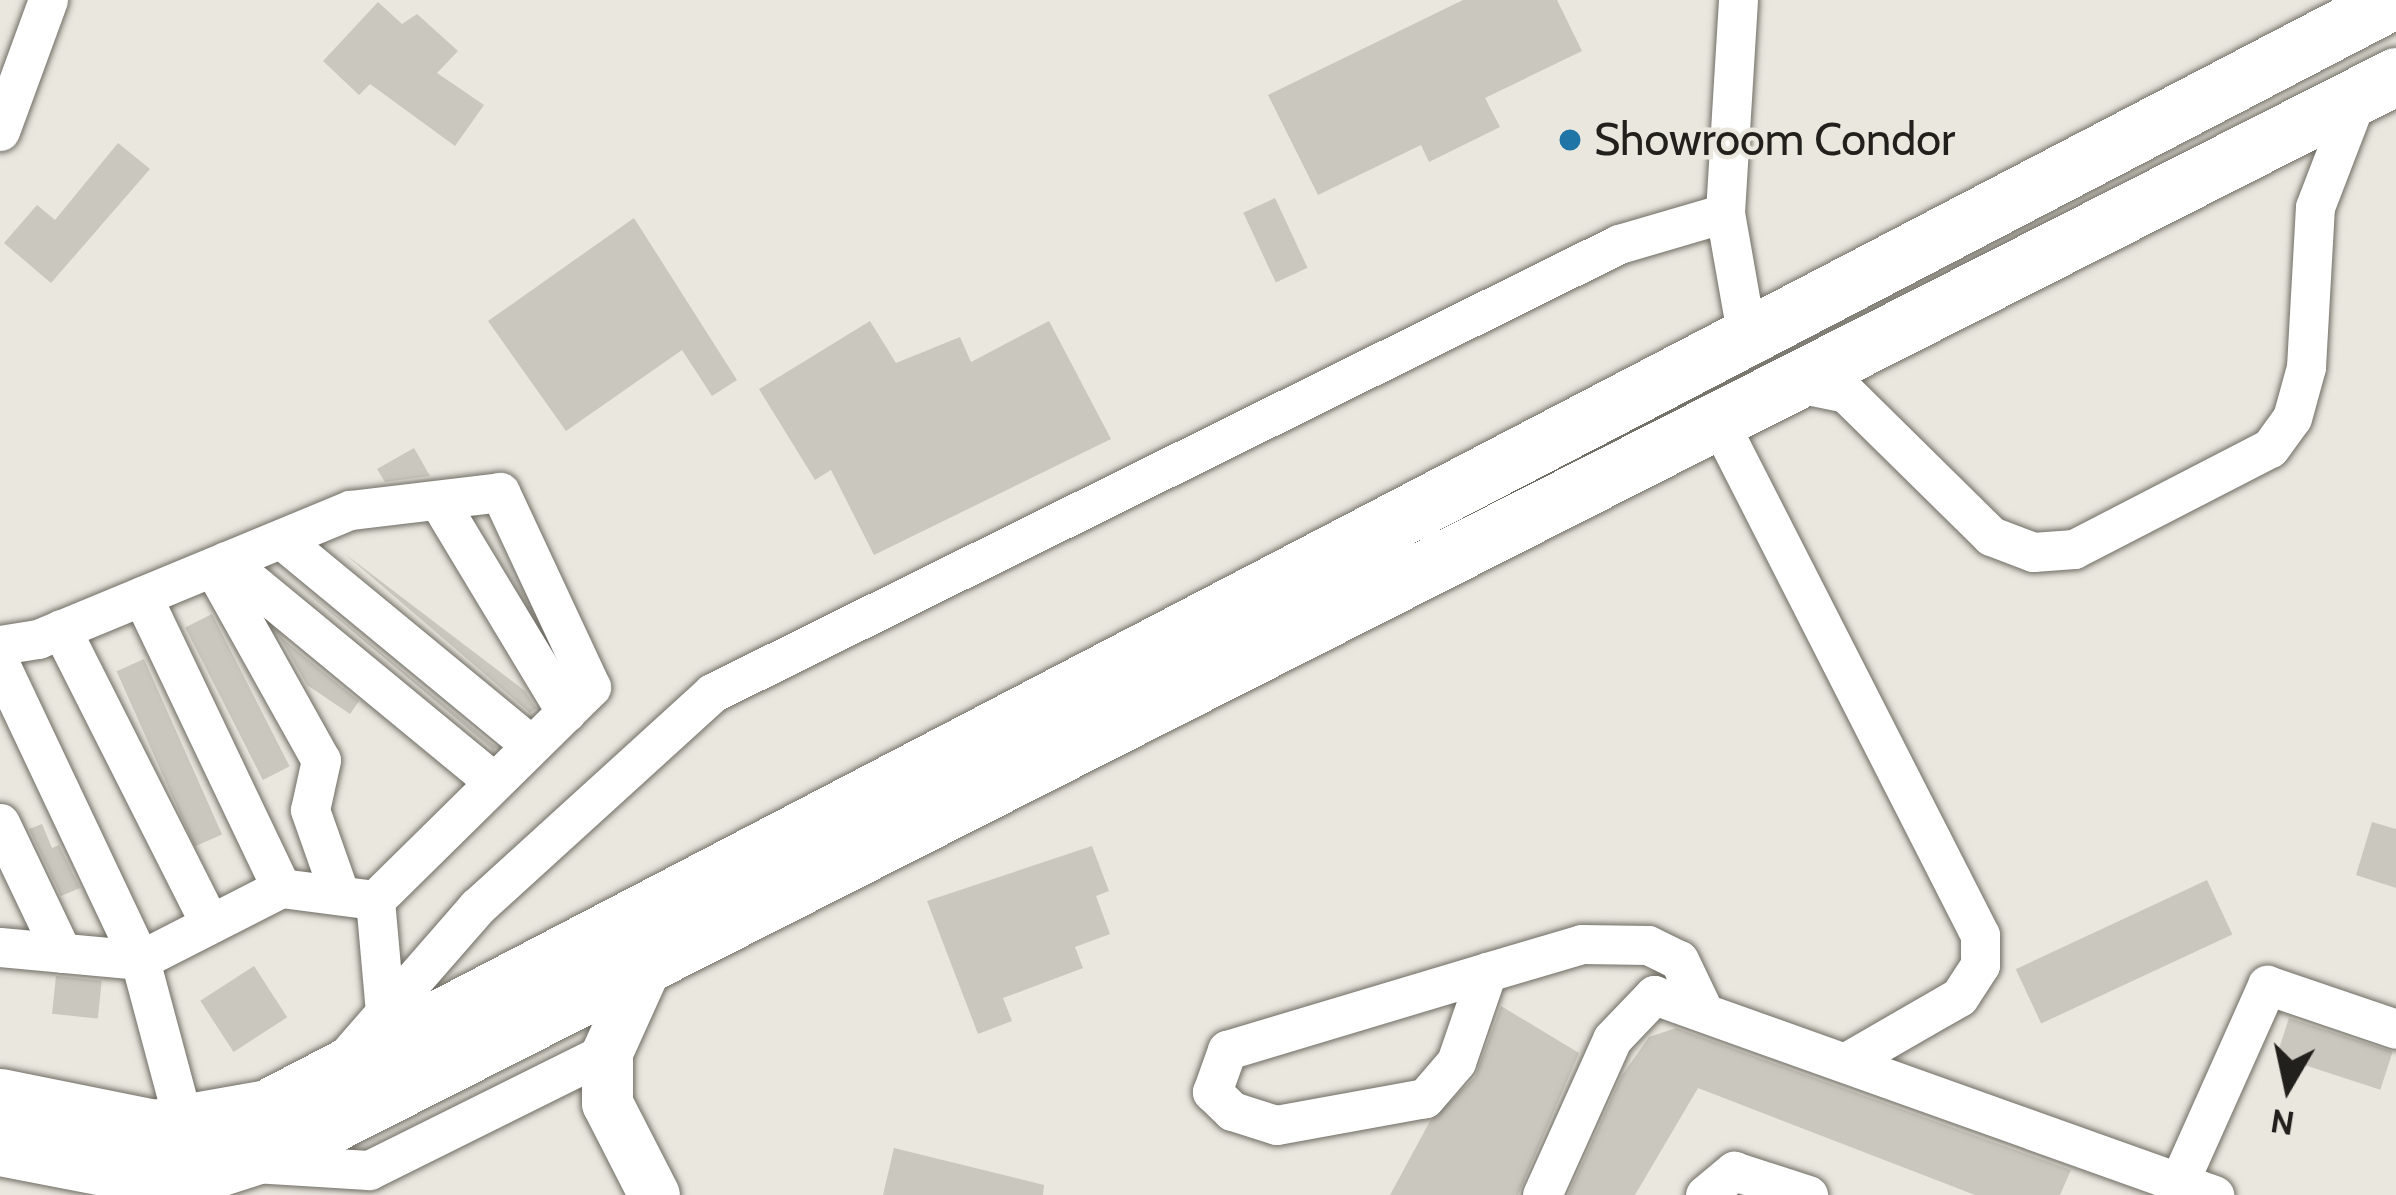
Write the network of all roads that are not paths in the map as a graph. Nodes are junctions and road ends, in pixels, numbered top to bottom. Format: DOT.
graph roads {
  1 [pos="48,0"];
  2 [pos="1738,0"];
  3 [pos="2383,4"];
  4 [pos="2377,86"];
  5 [pos="0,131"];
  6 [pos="1725,214"];
  7 [pos="1747,338"];
  8 [pos="1797,383"];
  9 [pos="1718,422"];
  10 [pos="438,500"];
  11 [pos="281,539"];
  12 [pos="220,564"];
  13 [pos="142,596"];
  14 [pos="61,629"];
  15 [pos="0,646"];
  16 [pos="0,664"];
  17 [pos="566,712"];
  18 [pos="531,745"];
  19 [pos="494,782"];
  20 [pos="0,823"];
  21 [pos="281,888"];
  22 [pos="357,897"];
  23 [pos="210,924"];
  24 [pos="0,947"];
  25 [pos="62,952"];
  26 [pos="140,960"];
  27 [pos="644,970"];
  28 [pos="1487,972"];
  29 [pos="1702,1008"];
  30 [pos="385,1013"];
  31 [pos="2396,1029"];
  32 [pos="607,1052"];
  33 [pos="1851,1059"];
  34 [pos="326,1079"];
  35 [pos="0,1097"];
  36 [pos="185,1128"];
  37 [pos="0,1147"];
  38 [pos="228,1178"];
  39 [pos="2196,1188"];
  40 [pos="654,1195"];
  41 [pos="1542,1195"];
  42 [pos="1705,1195"];
  43 [pos="1808,1195"];
  1 -- 5 [label="street"];
  2 -- 6 [label="street"];
  3 -- 7 [label="highway"];
  4 -- 8 [label="highway"];
  4 -- 8 [label="street"];
  6 -- 7 [label="street"];
  6 -- 30 [label="street"];
  7 -- 34 [label="highway"];
  8 -- 9 [label="highway"];
  9 -- 27 [label="highway"];
  9 -- 33 [label="street"];
  10 -- 11 [label="street"];
  10 -- 17 [label="street"];
  10 -- 17 [label="street"];
  11 -- 12 [label="street"];
  11 -- 18 [label="street"];
  12 -- 13 [label="street"];
  12 -- 19 [label="street"];
  12 -- 22 [label="street"];
  13 -- 14 [label="street"];
  13 -- 21 [label="street"];
  14 -- 15 [label="street"];
  14 -- 23 [label="street"];
  16 -- 26 [label="street"];
  17 -- 18 [label="street"];
  18 -- 19 [label="street"];
  19 -- 22 [label="street"];
  20 -- 25 [label="street"];
  21 -- 22 [label="street"];
  21 -- 23 [label="street"];
  22 -- 30 [label="street"];
  23 -- 26 [label="street"];
  24 -- 25 [label="street"];
  25 -- 26 [label="street"];
  26 -- 36 [label="street"];
  27 -- 32 [label="main road"];
  27 -- 38 [label="highway"];
  28 -- 28 [label="street"];
  28 -- 29 [label="street"];
  29 -- 33 [label="street"];
  29 -- 41 [label="street"];
  30 -- 34 [label="street"];
  31 -- 39 [label="street"];
  32 -- 38 [label="street"];
  32 -- 40 [label="main road"];
  33 -- 39 [label="street"];
  34 -- 36 [label="highway"];
  35 -- 36 [label="highway"];
  37 -- 38 [label="highway"];
  42 -- 43 [label="street"];
}
